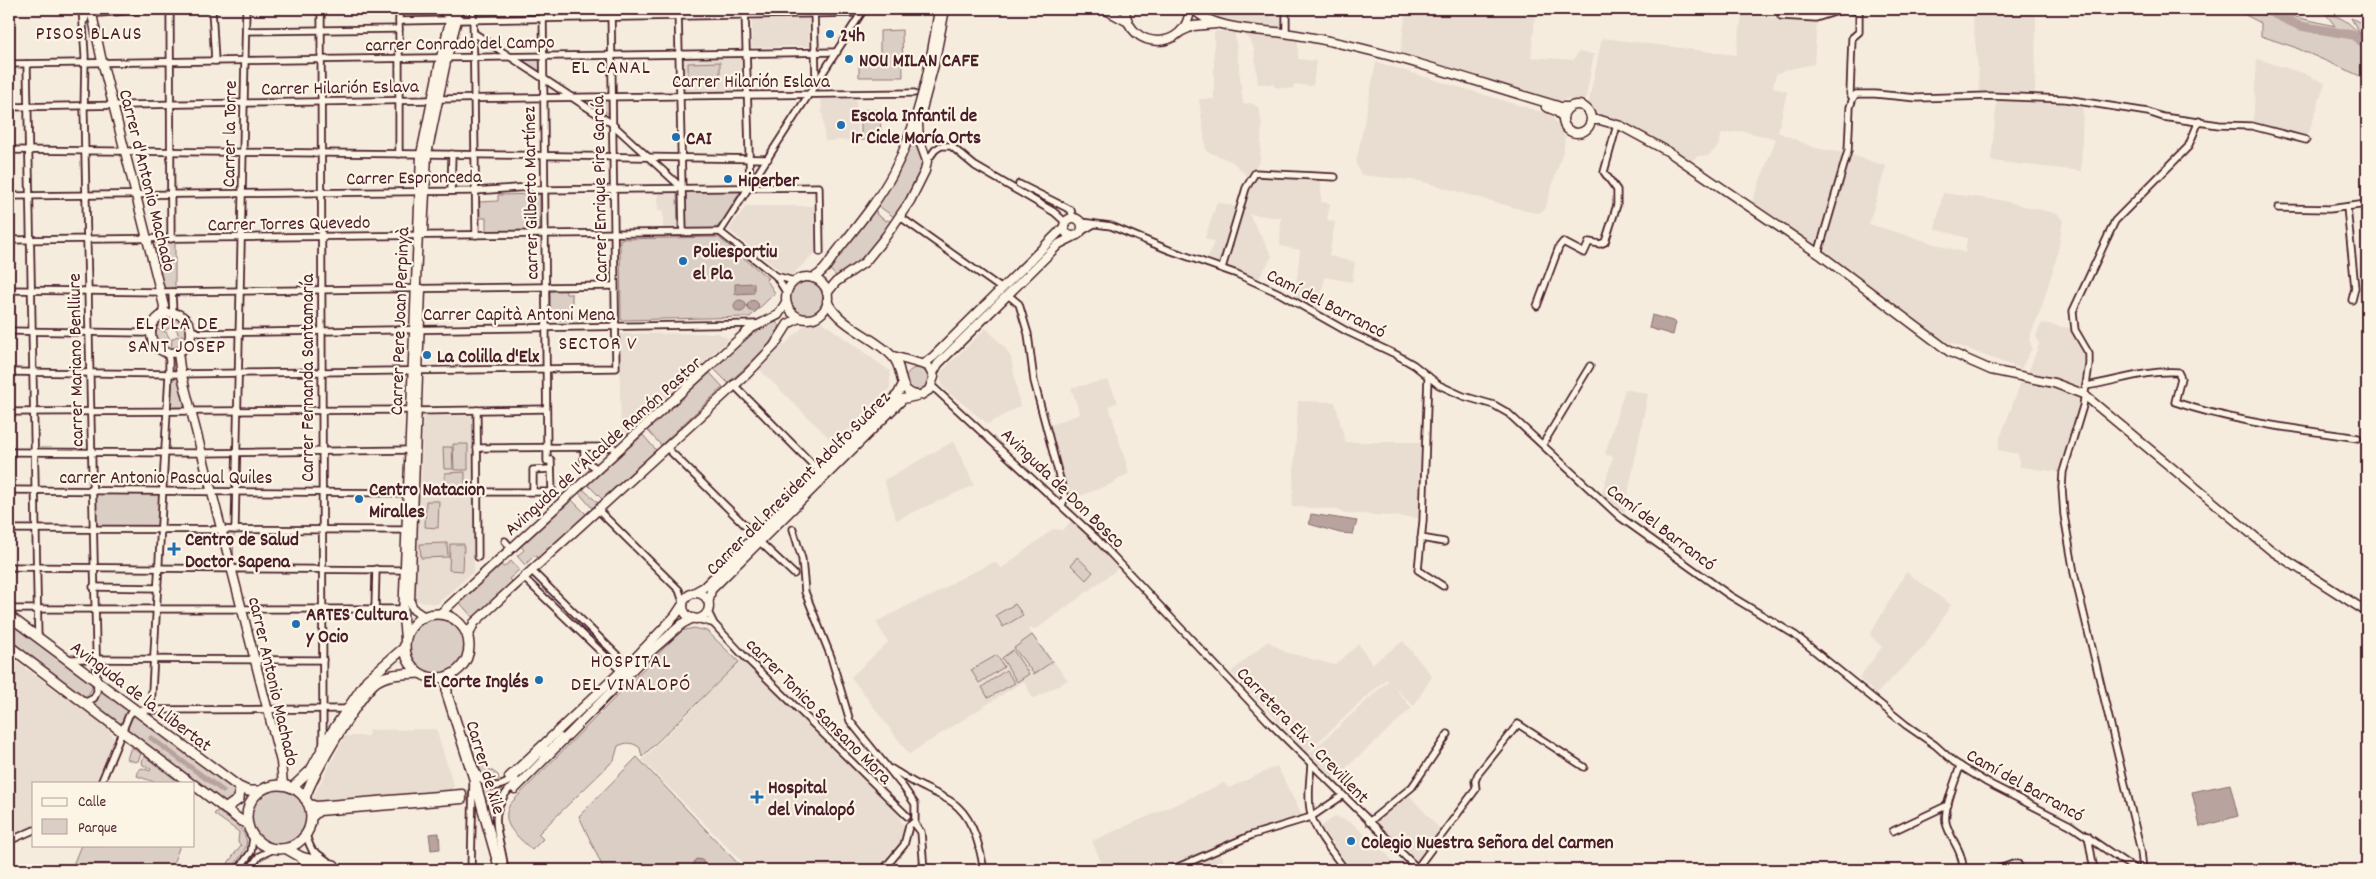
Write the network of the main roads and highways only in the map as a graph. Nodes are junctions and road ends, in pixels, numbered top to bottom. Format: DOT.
graph roads {
  1 [pos="453,9"];
  2 [pos="460,9"];
  3 [pos="939,9"];
  4 [pos="945,9"];
  5 [pos="1104,9"];
  6 [pos="1126,9"];
  7 [pos="1192,9"];
  8 [pos="91,11"];
  9 [pos="453,19"];
  10 [pos="1128,22"];
  11 [pos="1224,24"];
  12 [pos="1182,31"];
  13 [pos="1343,46"];
  14 [pos="1569,107"];
  15 [pos="1563,117"];
  16 [pos="1592,120"];
  17 [pos="1065,224"];
  18 [pos="1073,237"];
  19 [pos="813,278"];
  20 [pos="1005,292"];
  21 [pos="828,297"];
  22 [pos="785,304"];
  23 [pos="163,315"];
  24 [pos="819,315"];
  25 [pos="799,318"];
  26 [pos="840,318"];
  27 [pos="178,352"];
  28 [pos="893,356"];
  29 [pos="915,363"];
  30 [pos="924,364"];
  31 [pos="933,373"];
  32 [pos="901,376"];
  33 [pos="902,386"];
  34 [pos="916,396"];
  35 [pos="409,530"];
  36 [pos="758,539"];
  37 [pos="693,592"];
  38 [pos="708,600"];
  39 [pos="683,603"];
  40 [pos="2367,612"];
  41 [pos="441,613"];
  42 [pos="9,616"];
  43 [pos="423,616"];
  44 [pos="695,619"];
  45 [pos="468,637"];
  46 [pos="405,638"];
  47 [pos="9,646"];
  48 [pos="404,648"];
  49 [pos="419,674"];
  50 [pos="452,674"];
  51 [pos="509,777"];
  52 [pos="189,782"];
  53 [pos="282,785"];
  54 [pos="195,787"];
  55 [pos="240,788"];
  56 [pos="292,788"];
  57 [pos="515,788"];
  58 [pos="260,791"];
  59 [pos="306,801"];
  60 [pos="225,809"];
  61 [pos="311,818"];
  62 [pos="247,823"];
  63 [pos="287,848"];
  64 [pos="301,857"];
  65 [pos="318,867"];
  66 [pos="337,868"];
  67 [pos="308,870"];
  68 [pos="500,870"];
  1 -- 9 [label="main road, Carrer Pere Joan Perpinyà"];
  2 -- 9 [label="main road, Carrer Pere Joan Perpinyà"];
  3 -- 19 [label="main road"];
  4 -- 21 [label="main road"];
  5 -- 10 [label="main road"];
  6 -- 10 [label="main road"];
  7 -- 11 [label="main road"];
  7 -- 12 [label="main road"];
  8 -- 23 [label="main road, Carrer d'Antonio Machado"];
  9 -- 35 [label="main road, Carrer Pere Joan Perpinyà"];
  10 -- 12 [label="main road"];
  11 -- 12 [label="main road"];
  11 -- 13 [label="main road"];
  13 -- 14 [label="main road"];
  13 -- 15 [label="main road"];
  14 -- 15 [label="main road"];
  14 -- 16 [label="main road"];
  15 -- 16 [label="main road"];
  16 -- 40 [label="main road"];
  17 -- 18 [label="main road"];
  17 -- 18 [label="main road"];
  17 -- 20 [label="main road"];
  18 -- 20 [label="main road"];
  19 -- 21 [label="main road"];
  19 -- 22 [label="main road"];
  20 -- 30 [label="main road"];
  20 -- 31 [label="main road"];
  21 -- 24 [label="main road"];
  21 -- 26 [label="main road"];
  22 -- 25 [label="main road"];
  22 -- 41 [label="main road, Avinguda de l'Alcalde Ramón Pastor"];
  23 -- 27 [label="main road"];
  23 -- 27 [label="main road"];
  24 -- 25 [label="main road"];
  24 -- 26 [label="main road"];
  25 -- 45 [label="main road"];
  26 -- 28 [label="main road"];
  27 -- 53 [label="main road, carrer Antonio Machado"];
  28 -- 29 [label="main road"];
  28 -- 32 [label="main road"];
  29 -- 30 [label="main road"];
  29 -- 32 [label="main road"];
  30 -- 31 [label="main road"];
  31 -- 34 [label="main road"];
  32 -- 33 [label="main road"];
  33 -- 34 [label="main road"];
  33 -- 36 [label="main road, Carrer del President Adolfo Suárez"];
  34 -- 36 [label="main road, Carrer del President Adolfo Suárez"];
  35 -- 43 [label="main road, Carrer Pere Joan Perpinyà"];
  35 -- 46 [label="main road, Carrer Pere Joan Perpinyà"];
  36 -- 37 [label="main road, Carrer del President Adolfo Suárez"];
  36 -- 38 [label="main road, Carrer del President Adolfo Suárez"];
  37 -- 38 [label="main road"];
  37 -- 39 [label="main road"];
  38 -- 44 [label="main road"];
  39 -- 44 [label="main road"];
  39 -- 51 [label="main road"];
  41 -- 43 [label="highway"];
  41 -- 45 [label="highway"];
  42 -- 55 [label="highway, Avinguda de la Llibertat"];
  43 -- 46 [label="highway"];
  44 -- 57 [label="main road"];
  45 -- 50 [label="highway"];
  46 -- 48 [label="highway"];
  47 -- 52 [label="highway"];
  48 -- 49 [label="highway"];
  48 -- 56 [label="highway"];
  49 -- 50 [label="highway"];
  49 -- 59 [label="highway"];
  50 -- 68 [label="highway, Carrer de Xile"];
  53 -- 56 [label="highway"];
  53 -- 58 [label="highway"];
  54 -- 60 [label="highway"];
  55 -- 58 [label="highway, Avinguda de la Llibertat"];
  55 -- 60 [label="highway"];
  56 -- 59 [label="highway"];
  58 -- 62 [label="highway"];
  59 -- 61 [label="highway"];
  59 -- 61 [label="main road"];
  60 -- 62 [label="highway"];
  61 -- 63 [label="highway"];
  62 -- 63 [label="highway"];
  63 -- 64 [label="highway"];
  64 -- 65 [label="highway"];
  64 -- 67 [label="highway"];
  65 -- 66 [label="highway"];
}
